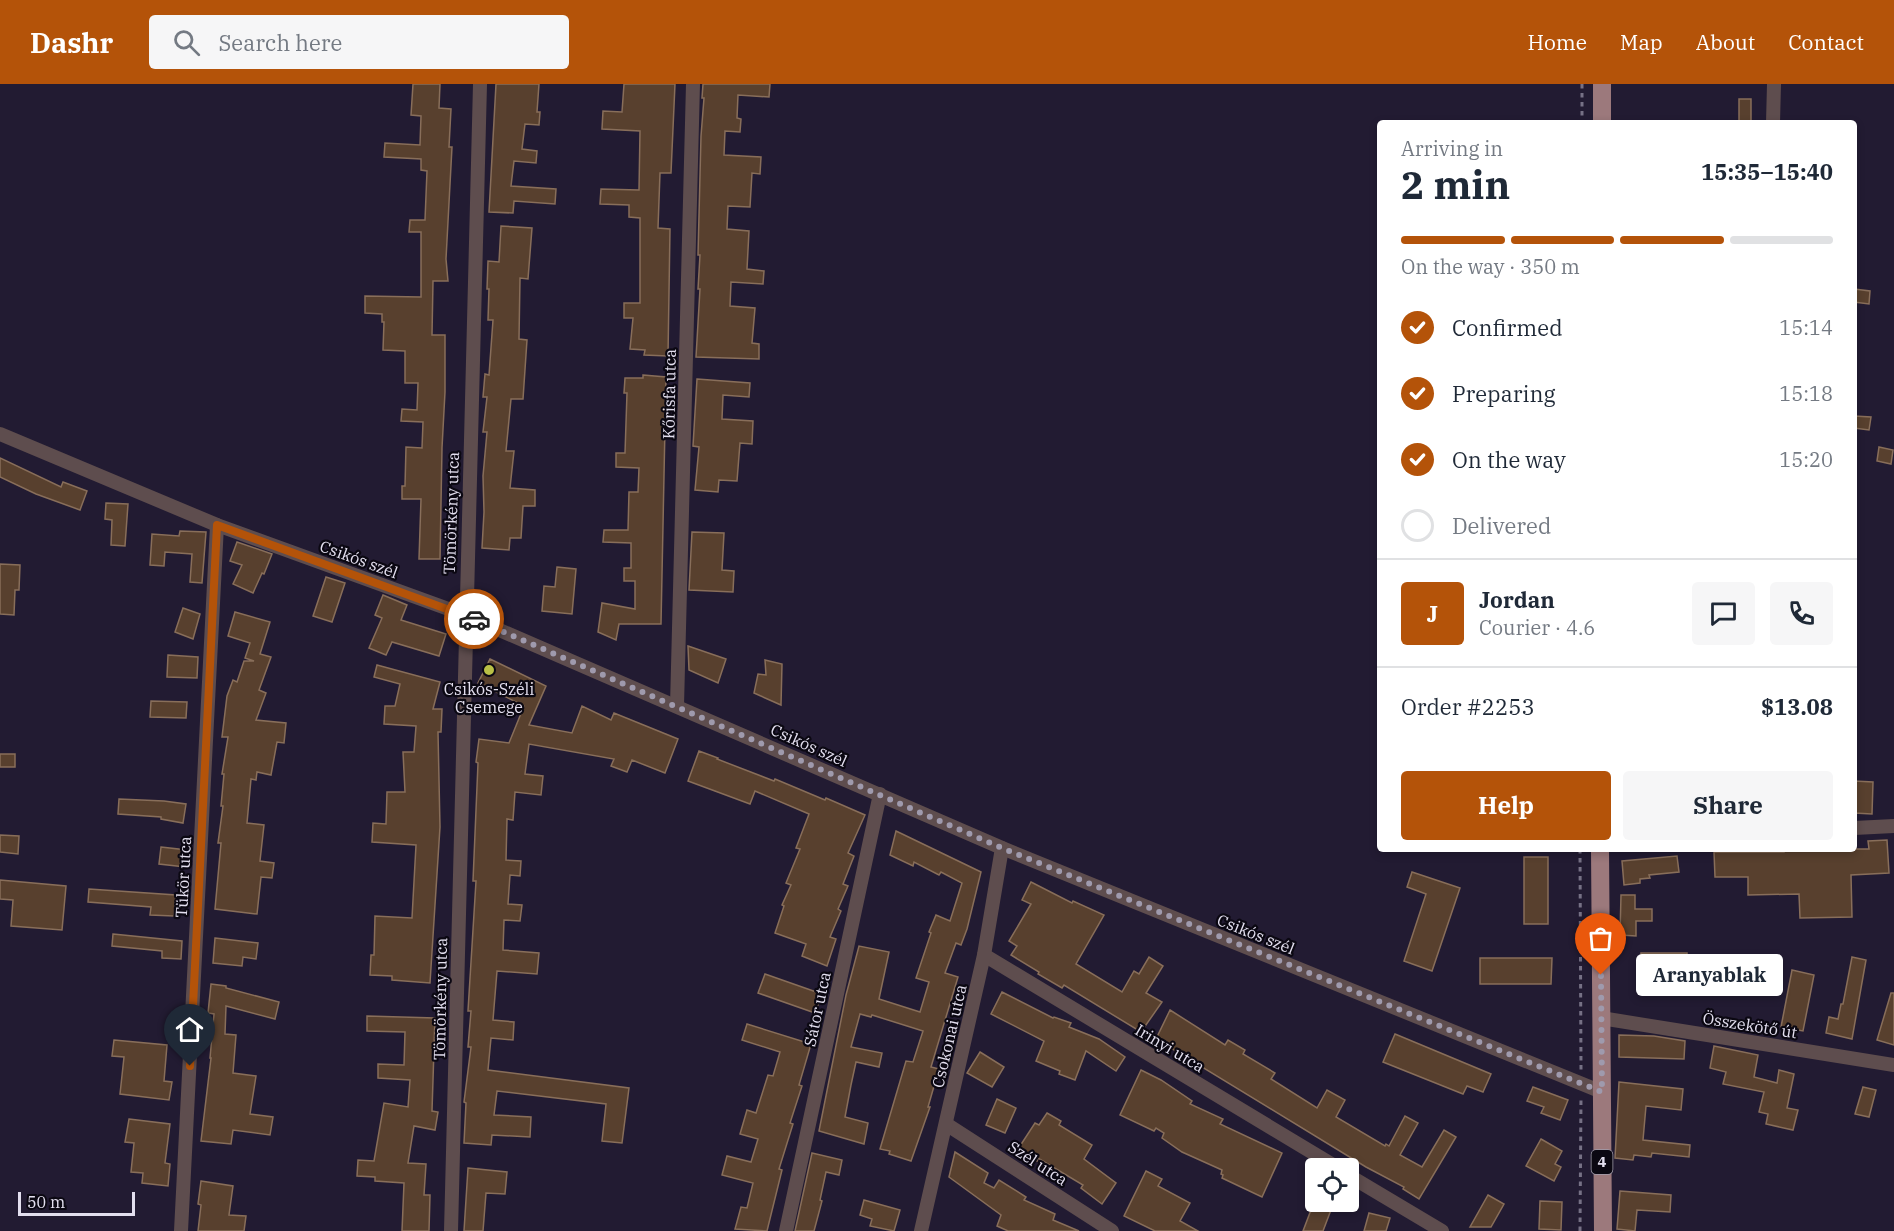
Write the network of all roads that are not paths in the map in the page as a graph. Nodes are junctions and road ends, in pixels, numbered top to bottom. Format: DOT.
graph roads {
  1 [pos="480,84"];
  2 [pos="693,84"];
  3 [pos="1602,84"];
  4 [pos="1774,84"];
  5 [pos="1602,120"];
  6 [pos="1773,120"];
  7 [pos="0,434"];
  8 [pos="217,525"];
  9 [pos="465,615"];
  10 [pos="677,706"];
  11 [pos="880,794"];
  12 [pos="1894,826"];
  13 [pos="1857,828"];
  14 [pos="1002,848"];
  15 [pos="1600,852"];
  16 [pos="984,955"];
  17 [pos="1601,1018"];
  18 [pos="1894,1065"];
  19 [pos="1602,1092"];
  20 [pos="946,1124"];
  21 [pos="1321,1158"];
  22 [pos="1359,1182"];
  23 [pos="181,1231"];
  24 [pos="451,1231"];
  25 [pos="786,1231"];
  26 [pos="921,1231"];
  27 [pos="1112,1231"];
  28 [pos="1442,1231"];
  29 [pos="1603,1231"];
  1 -- 9 [label="street, Tömörkény utca"];
  2 -- 10 [label="street, Kőrisfa utca"];
  3 -- 5 [label="main road"];
  4 -- 6 [label="street"];
  7 -- 8 [label="street, Csikós szél"];
  8 -- 9 [label="street, Csikós szél"];
  8 -- 23 [label="street, Tükör utca"];
  9 -- 10 [label="street, Csikós szél"];
  9 -- 24 [label="street, Tömörkény utca"];
  10 -- 11 [label="street, Csikós szél"];
  11 -- 14 [label="street, Csikós szél"];
  11 -- 25 [label="street, Sátor utca"];
  12 -- 13 [label="street"];
  14 -- 16 [label="street, Csokonai utca"];
  14 -- 19 [label="street, Csikós szél"];
  15 -- 17 [label="main road, 4"];
  16 -- 20 [label="street, Csokonai utca"];
  16 -- 21 [label="street, Irinyi utca"];
  17 -- 18 [label="street, Összekötő út"];
  17 -- 19 [label="main road, 4"];
  19 -- 29 [label="main road, 4"];
  20 -- 26 [label="street, Csokonai utca"];
  20 -- 27 [label="street, Szél utca"];
  22 -- 28 [label="street"];
}
